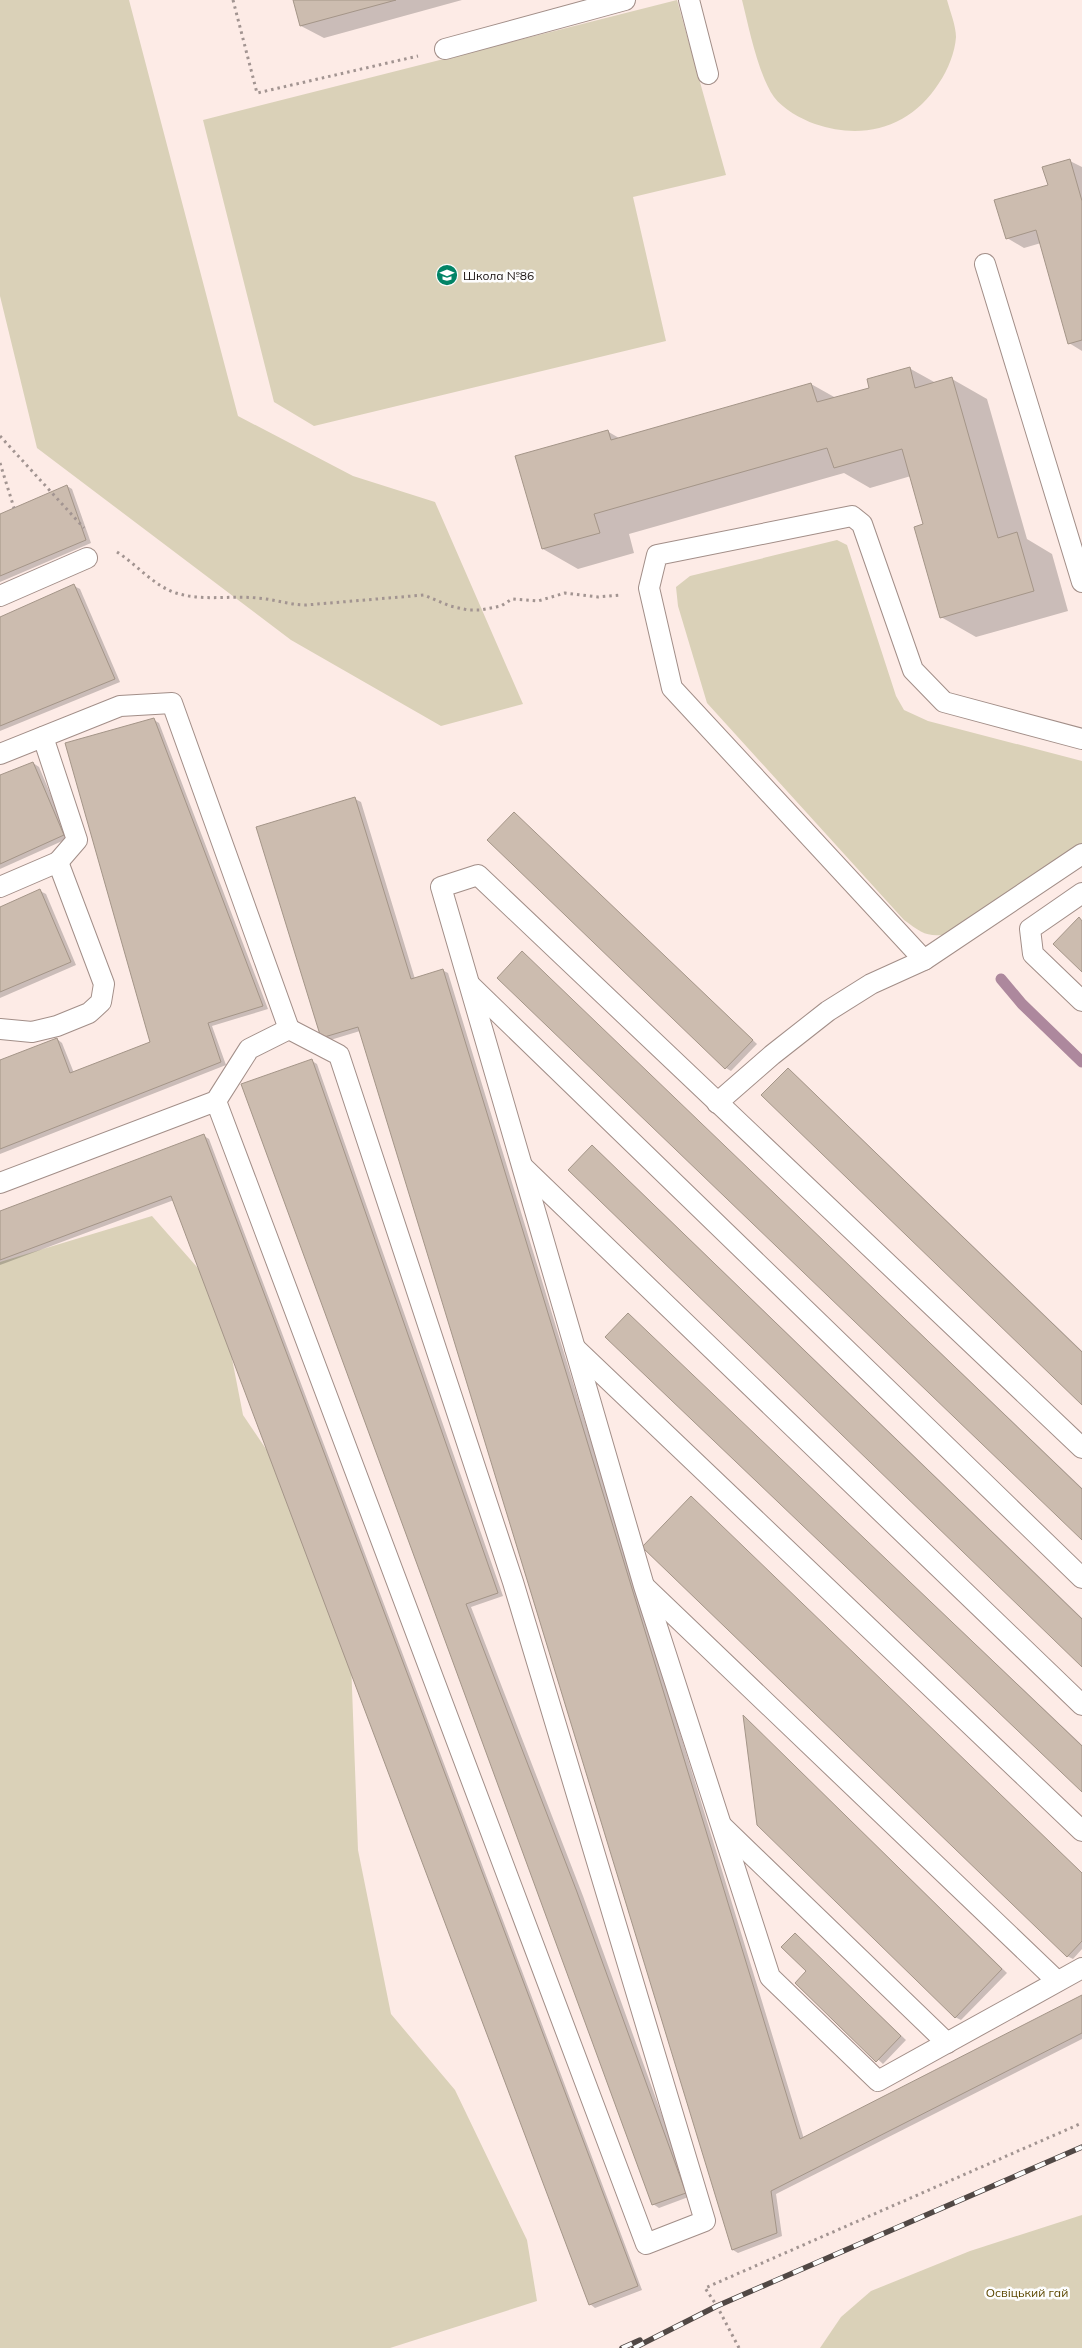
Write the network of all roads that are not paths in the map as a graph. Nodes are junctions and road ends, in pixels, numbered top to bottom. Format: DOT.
graph roads {
  1 [pos="625,0"];
  2 [pos="689,0"];
  3 [pos="445,49"];
  4 [pos="708,74"];
  5 [pos="985,264"];
  6 [pos="87,558"];
  7 [pos="1082,582"];
  8 [pos="0,596"];
  9 [pos="43,737"];
  10 [pos="1082,739"];
  11 [pos="0,754"];
  12 [pos="1082,854"];
  13 [pos="58,862"];
  14 [pos="0,887"];
  15 [pos="1081,894"];
  16 [pos="924,960"];
  17 [pos="470,985"];
  18 [pos="1082,1001"];
  19 [pos="0,1029"];
  20 [pos="289,1029"];
  21 [pos="216,1101"];
  22 [pos="717,1103"];
  23 [pos="522,1166"];
  24 [pos="0,1183"];
  25 [pos="574,1348"];
  26 [pos="1082,1448"];
  27 [pos="1082,1578"];
  28 [pos="644,1586"];
  29 [pos="1082,1706"];
  30 [pos="721,1824"];
  31 [pos="1082,1831"];
  32 [pos="1082,1968"];
  33 [pos="1057,1982"];
  34 [pos="947,2043"];
  1 -- 3 [label="lane"];
  2 -- 4 [label="lane"];
  5 -- 7 [label="lane"];
  6 -- 8 [label="lane"];
  9 -- 11 [label="lane"];
  9 -- 13 [label="lane"];
  9 -- 20 [label="lane"];
  10 -- 16 [label="lane"];
  12 -- 16 [label="lane"];
  13 -- 14 [label="lane"];
  13 -- 19 [label="lane"];
  15 -- 18 [label="lane"];
  16 -- 22 [label="lane"];
  17 -- 22 [label="lane"];
  17 -- 23 [label="lane"];
  17 -- 27 [label="lane"];
  20 -- 21 [label="lane"];
  20 -- 21 [label="lane"];
  21 -- 24 [label="lane"];
  22 -- 26 [label="lane"];
  23 -- 25 [label="lane"];
  23 -- 29 [label="lane"];
  25 -- 28 [label="lane"];
  25 -- 31 [label="lane"];
  28 -- 30 [label="lane"];
  28 -- 33 [label="lane"];
  30 -- 34 [label="lane"];
  30 -- 34 [label="lane"];
  32 -- 33 [label="lane"];
  33 -- 34 [label="lane"];
}
